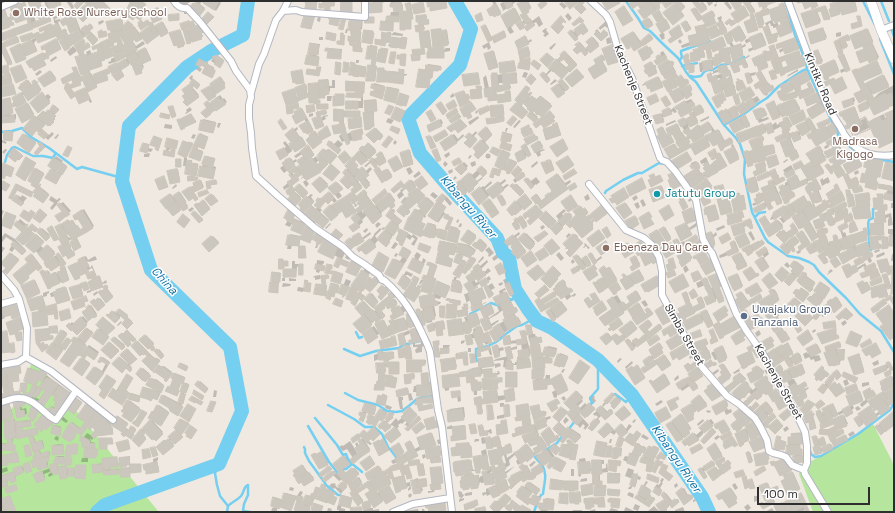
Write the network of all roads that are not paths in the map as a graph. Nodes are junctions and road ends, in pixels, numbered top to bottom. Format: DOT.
graph roads {
  1 [pos="15,1"];
  2 [pos="174,1"];
  3 [pos="288,1"];
  4 [pos="365,1"];
  5 [pos="591,1"];
  6 [pos="788,1"];
  7 [pos="871,1"];
  8 [pos="1,7"];
  9 [pos="283,11"];
  10 [pos="894,25"];
  11 [pos="881,30"];
  12 [pos="894,59"];
  13 [pos="251,93"];
  14 [pos="894,155"];
  15 [pos="589,184"];
  16 [pos="1,275"];
  17 [pos="19,299"];
  18 [pos="1,304"];
  19 [pos="26,357"];
  20 [pos="1,366"];
  21 [pos="76,391"];
  22 [pos="2,402"];
  23 [pos="113,420"];
  24 [pos="804,470"];
  25 [pos="450,498"];
  26 [pos="393,512"];
  27 [pos="452,512"];
  28 [pos="828,512"];
  1 -- 8 [label="street"];
  2 -- 13 [label="street"];
  3 -- 9 [label="street"];
  4 -- 9 [label="street"];
  5 -- 24 [label="street, Kachenje Street"];
  6 -- 14 [label="street, Kintiku Road"];
  7 -- 11 [label="main road"];
  9 -- 13 [label="street"];
  10 -- 11 [label="street"];
  11 -- 12 [label="main road"];
  13 -- 25 [label="street"];
  15 -- 24 [label="street, Simba Street"];
  16 -- 17 [label="street"];
  17 -- 18 [label="street"];
  17 -- 19 [label="street"];
  19 -- 20 [label="street"];
  19 -- 21 [label="street"];
  21 -- 22 [label="street"];
  21 -- 23 [label="street"];
  24 -- 28 [label="street"];
  25 -- 26 [label="street"];
  25 -- 27 [label="street"];
}
